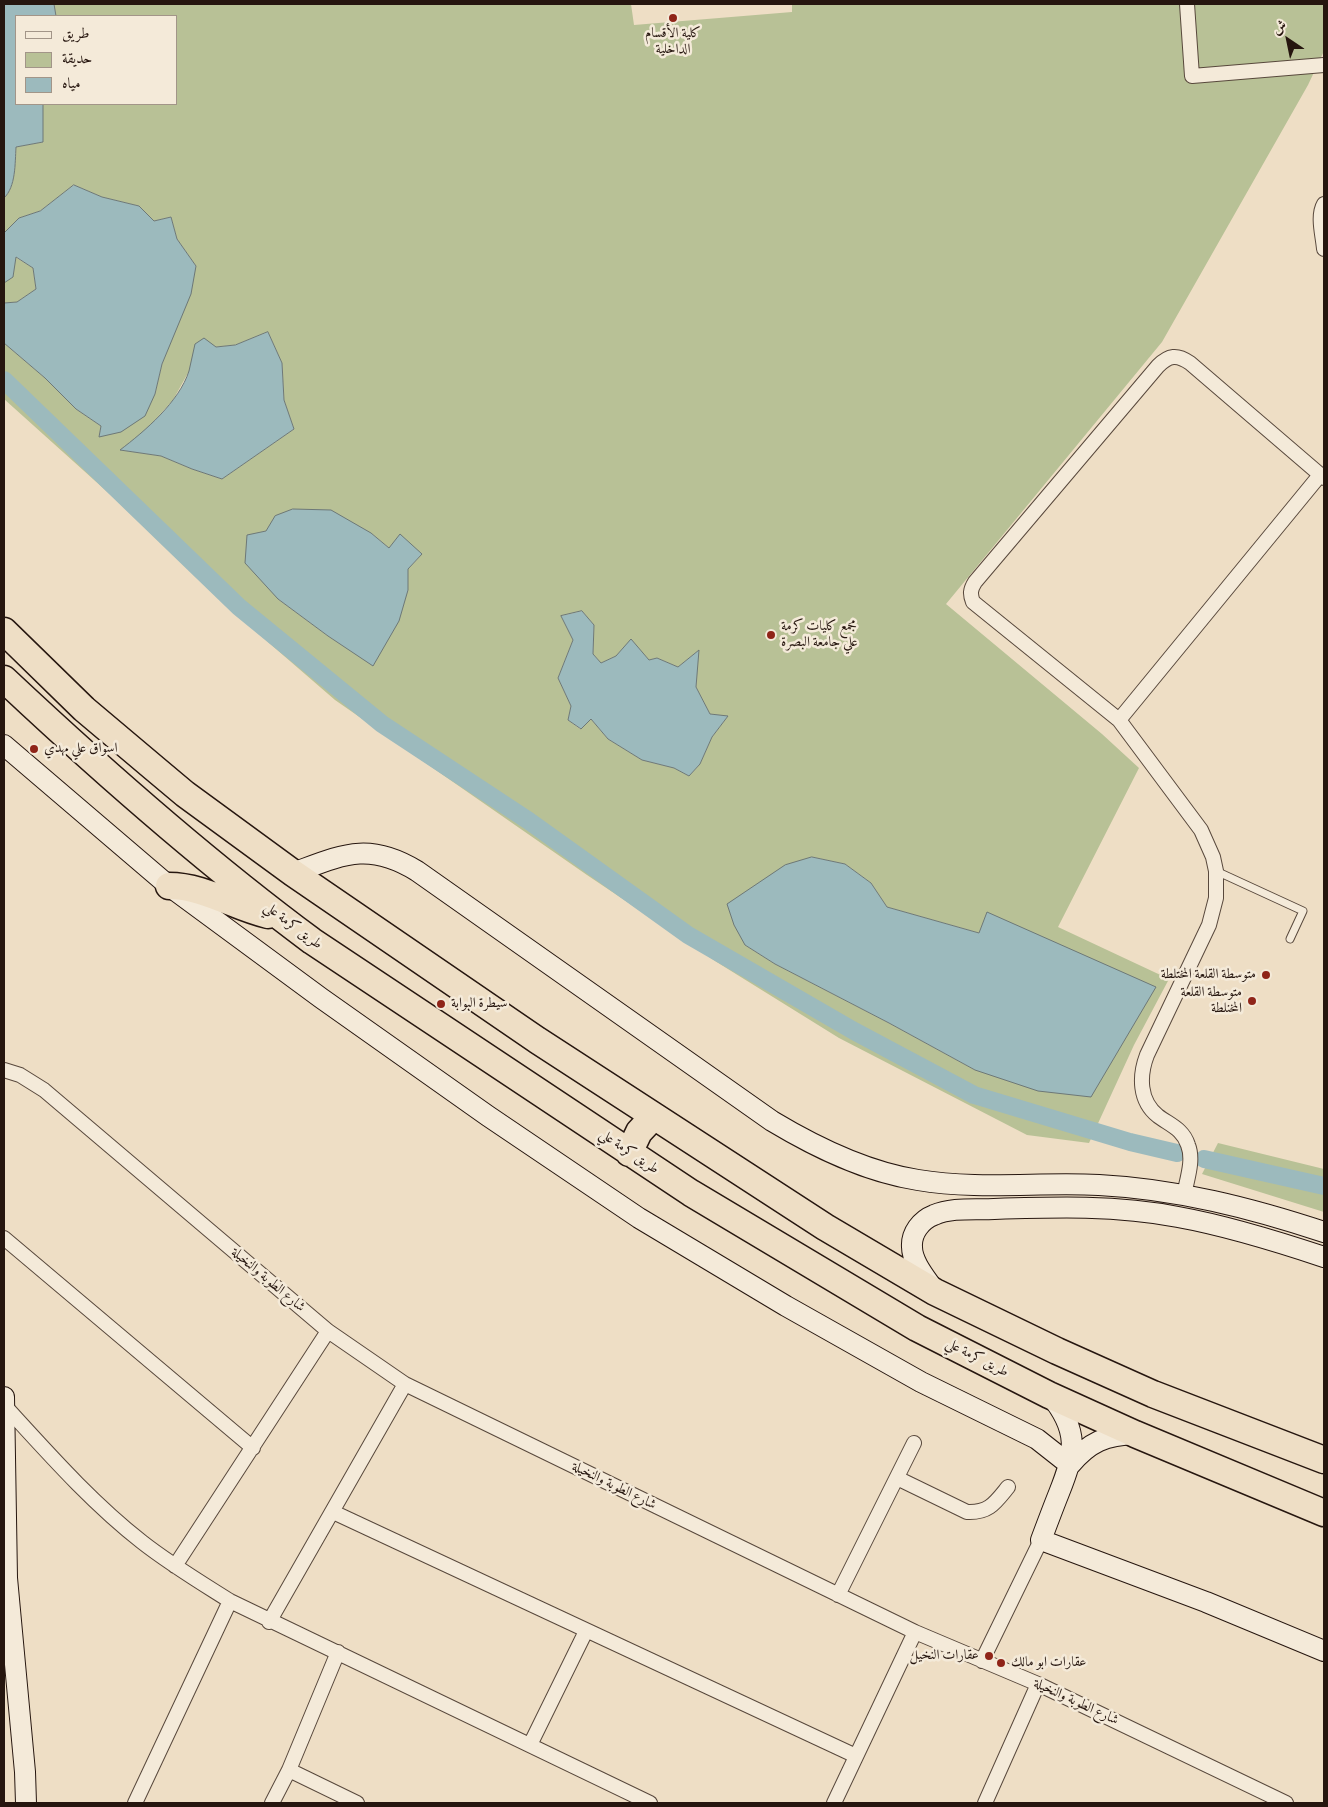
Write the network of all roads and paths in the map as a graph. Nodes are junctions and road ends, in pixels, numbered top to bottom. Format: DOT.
graph roads {
  1 [pos="1187,4"];
  2 [pos="1324,65"];
  3 [pos="1324,204"];
  4 [pos="1324,249"];
  5 [pos="1322,476"];
  6 [pos="4,631"];
  7 [pos="4,666"];
  8 [pos="4,679"];
  9 [pos="1120,720"];
  10 [pos="7,751"];
  11 [pos="97,765"];
  12 [pos="1216,871"];
  13 [pos="293,873"];
  14 [pos="169,886"];
  15 [pos="279,917"];
  16 [pos="1290,939"];
  17 [pos="4,1070"];
  18 [pos="608,1087"];
  19 [pos="654,1116"];
  20 [pos="584,1122"];
  21 [pos="629,1153"];
  22 [pos="1184,1195"];
  23 [pos="1223,1203"];
  24 [pos="1219,1225"];
  25 [pos="1324,1232"];
  26 [pos="4,1238"];
  27 [pos="1324,1257"];
  28 [pos="935,1292"];
  29 [pos="328,1332"];
  30 [pos="405,1384"];
  31 [pos="1049,1395"];
  32 [pos="4,1401"];
  33 [pos="1136,1434"];
  34 [pos="4,1435"];
  35 [pos="914,1443"];
  36 [pos="253,1448"];
  37 [pos="1324,1460"];
  38 [pos="1070,1465"];
  39 [pos="897,1478"];
  40 [pos="1008,1487"];
  41 [pos="333,1512"];
  42 [pos="1324,1513"];
  43 [pos="1041,1540"];
  44 [pos="175,1566"];
  45 [pos="838,1595"];
  46 [pos="230,1602"];
  47 [pos="269,1622"];
  48 [pos="586,1631"];
  49 [pos="915,1632"];
  50 [pos="1324,1651"];
  51 [pos="338,1652"];
  52 [pos="982,1661"];
  53 [pos="1038,1684"];
  54 [pos="530,1745"];
  55 [pos="856,1756"];
  56 [pos="289,1770"];
  57 [pos="26,1803"];
  58 [pos="135,1803"];
  59 [pos="272,1803"];
  60 [pos="357,1803"];
  61 [pos="650,1803"];
  62 [pos="834,1803"];
  63 [pos="984,1803"];
  64 [pos="1286,1803"];
  1 -- 2 [label="street"];
  3 -- 4 [label="street"];
  5 -- 9 [label="street"];
  5 -- 9 [label="street"];
  6 -- 13 [label="highway"];
  7 -- 11 [label="highway"];
  8 -- 11 [label="highway, طريق كرمة علي"];
  9 -- 12 [label="street"];
  10 -- 14 [label="main road"];
  11 -- 15 [label="highway, طريق كرمة علي"];
  12 -- 16 [label="lane"];
  12 -- 22 [label="street"];
  13 -- 18 [label="highway"];
  13 -- 22 [label="main road"];
  14 -- 15 [label="highway"];
  14 -- 38 [label="main road"];
  15 -- 20 [label="highway, طريق كرمة علي"];
  17 -- 29 [label="street, شارع الطوبة والنخيلة"];
  18 -- 19 [label="highway"];
  18 -- 20 [label="highway"];
  19 -- 21 [label="highway"];
  19 -- 28 [label="highway"];
  20 -- 21 [label="highway, طريق كرمة علي"];
  21 -- 31 [label="highway, طريق كرمة علي"];
  22 -- 23 [label="main road"];
  23 -- 24 [label="main road"];
  23 -- 25 [label="main road"];
  24 -- 27 [label="main road"];
  24 -- 28 [label="main road"];
  26 -- 36 [label="street"];
  28 -- 37 [label="highway"];
  29 -- 30 [label="street, شارع الطوبة والنخيلة"];
  29 -- 36 [label="street"];
  30 -- 41 [label="street"];
  30 -- 45 [label="street, شارع الطوبة والنخيلة"];
  31 -- 33 [label="highway, طريق كرمة علي"];
  31 -- 38 [label="main road"];
  32 -- 34 [label="main road"];
  32 -- 44 [label="street"];
  33 -- 38 [label="main road"];
  33 -- 42 [label="highway, طريق كرمة علي"];
  34 -- 57 [label="main road"];
  35 -- 39 [label="street"];
  36 -- 44 [label="street"];
  38 -- 43 [label="main road"];
  39 -- 40 [label="street"];
  39 -- 45 [label="street"];
  41 -- 47 [label="street"];
  41 -- 48 [label="street"];
  43 -- 50 [label="main road"];
  43 -- 52 [label="street"];
  44 -- 46 [label="street"];
  45 -- 49 [label="street, شارع الطوبة والنخيلة"];
  46 -- 47 [label="street"];
  46 -- 58 [label="street"];
  47 -- 51 [label="street"];
  48 -- 54 [label="street"];
  48 -- 55 [label="street"];
  49 -- 52 [label="street, شارع الطوبة والنخيلة"];
  49 -- 55 [label="street"];
  51 -- 54 [label="street"];
  51 -- 56 [label="street"];
  52 -- 53 [label="street, شارع الطوبة والنخيلة"];
  53 -- 63 [label="street"];
  53 -- 64 [label="street, شارع الطوبة والنخيلة"];
  54 -- 61 [label="street"];
  55 -- 62 [label="street"];
  56 -- 59 [label="street"];
  56 -- 60 [label="street"];
}
